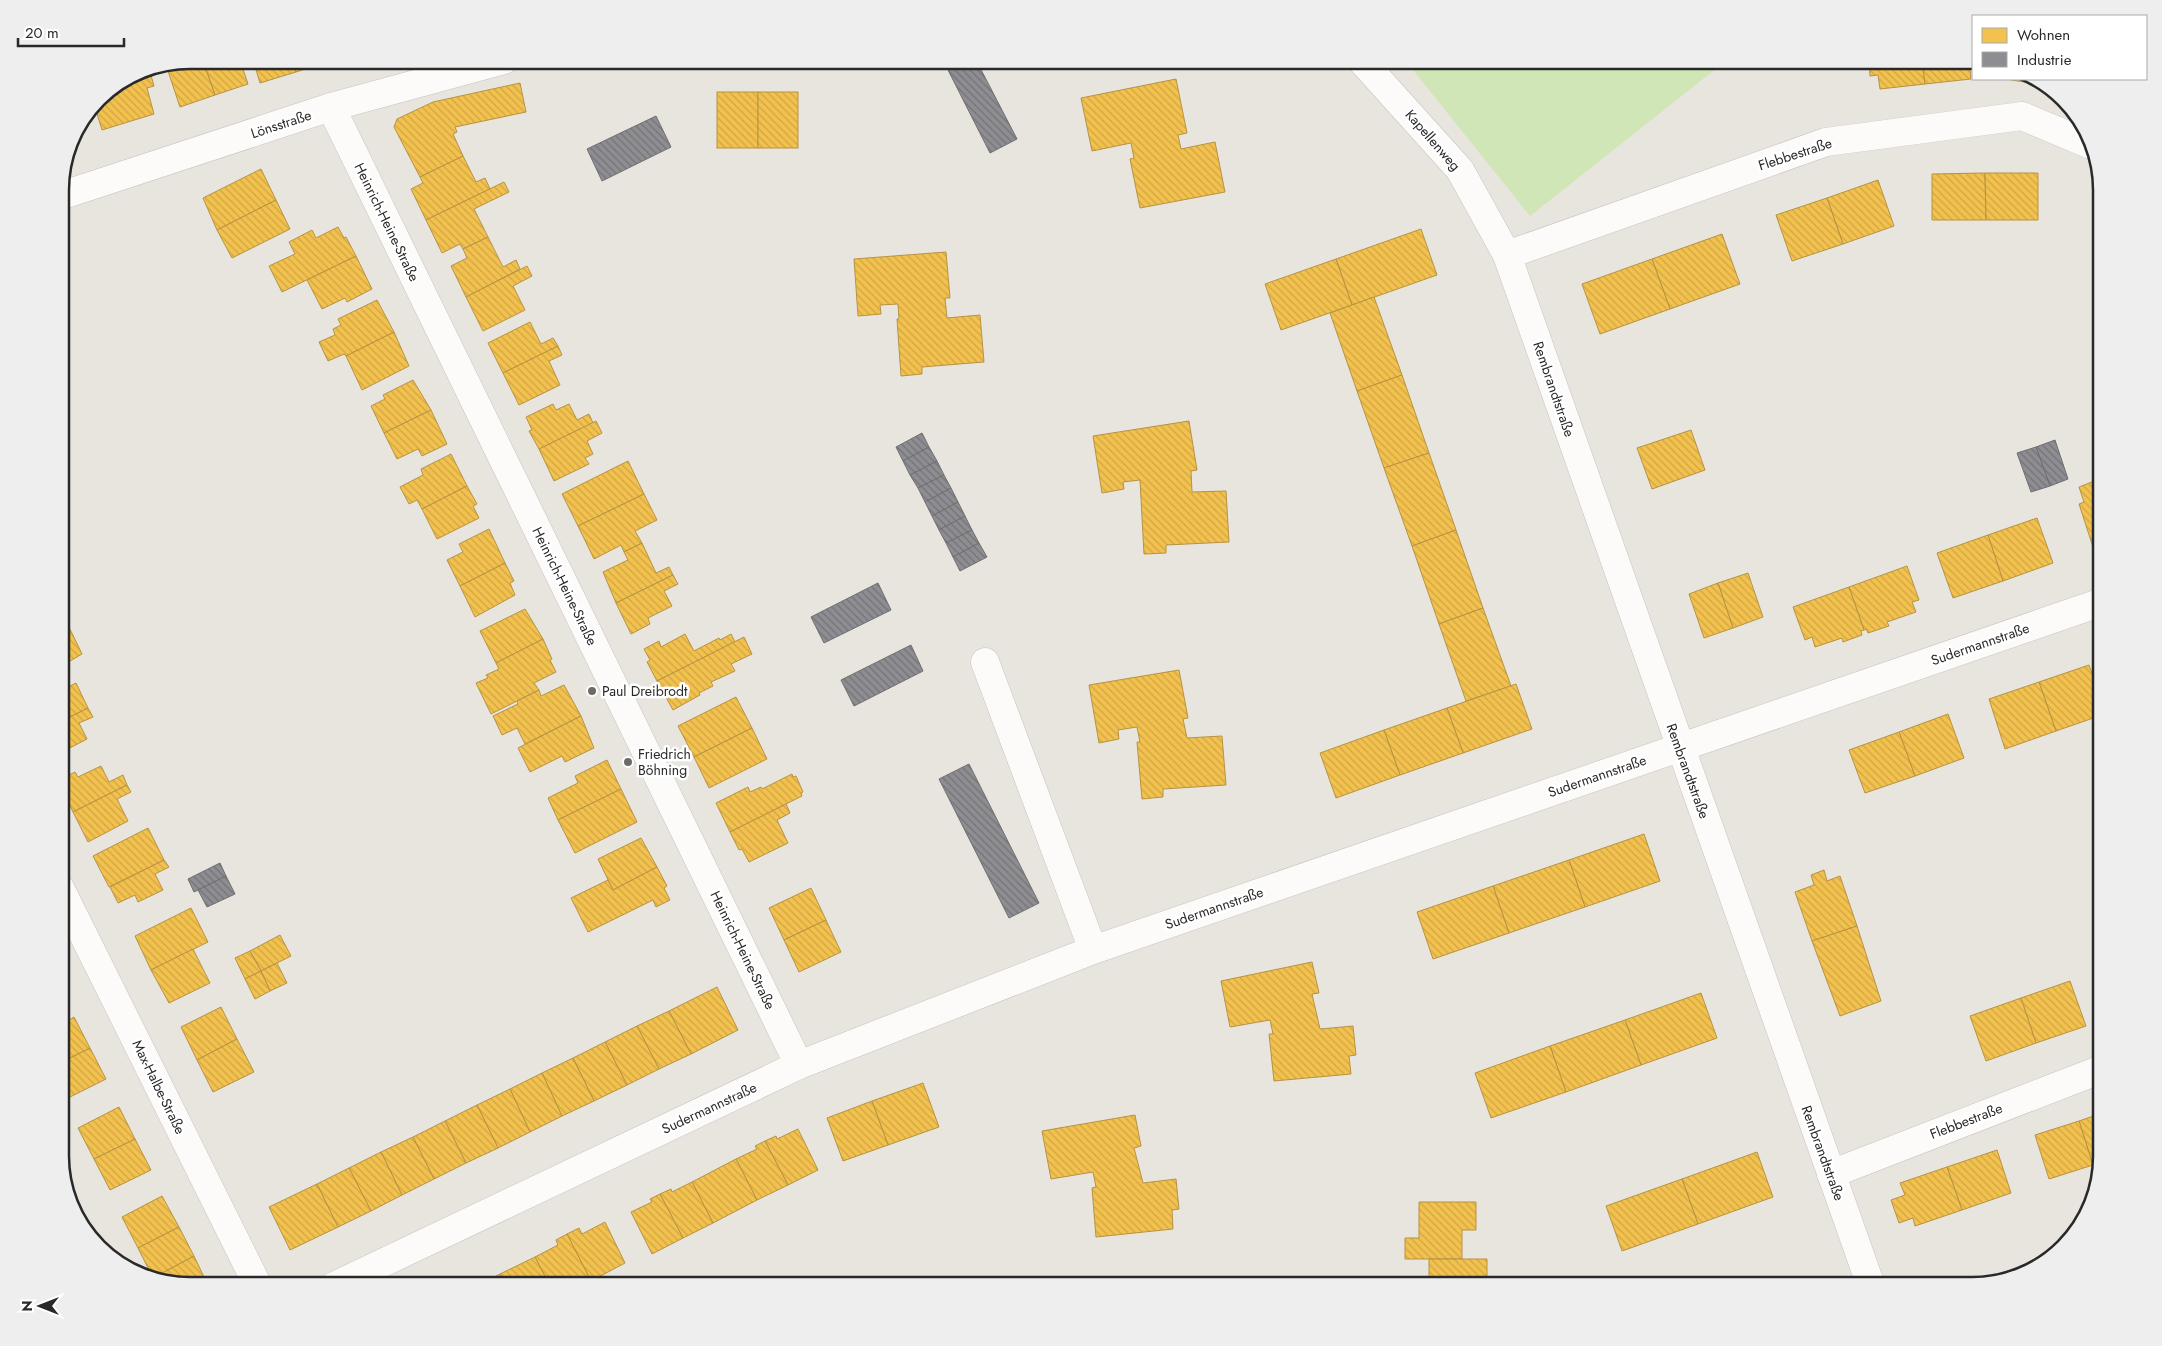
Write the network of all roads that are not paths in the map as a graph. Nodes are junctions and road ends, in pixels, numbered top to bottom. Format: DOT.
graph roads {
  1 [pos="471,69"];
  2 [pos="1369,69"];
  3 [pos="331,107"];
  4 [pos="2083,142"];
  5 [pos="69,193"];
  6 [pos="1507,256"];
  7 [pos="2093,605"];
  8 [pos="985,662"];
  9 [pos="1680,748"];
  10 [pos="69,906"];
  11 [pos="1093,950"];
  12 [pos="799,1065"];
  13 [pos="2093,1072"];
  14 [pos="1831,1174"];
  15 [pos="254,1277"];
  16 [pos="353,1277"];
  17 [pos="1868,1277"];
  1 -- 3 [label="street, Lönsstraße"];
  2 -- 6 [label="street, Kapellenweg"];
  3 -- 5 [label="street, Lönsstraße"];
  3 -- 12 [label="street, Heinrich-Heine-Straße"];
  4 -- 6 [label="street, Flebbestraße"];
  6 -- 9 [label="street, Rembrandtstraße"];
  7 -- 9 [label="street, Sudermannstraße"];
  8 -- 11 [label="street"];
  9 -- 11 [label="street, Sudermannstraße"];
  9 -- 14 [label="street, Rembrandtstraße"];
  10 -- 15 [label="street, Max-Halbe-Straße"];
  11 -- 12 [label="street, Sudermannstraße"];
  12 -- 16 [label="street, Sudermannstraße"];
  13 -- 14 [label="street, Flebbestraße"];
  14 -- 17 [label="street, Rembrandtstraße"];
}
